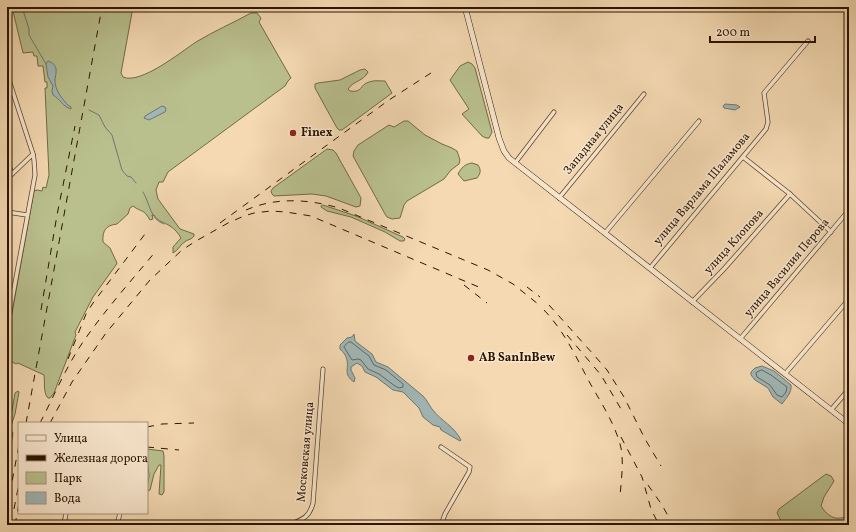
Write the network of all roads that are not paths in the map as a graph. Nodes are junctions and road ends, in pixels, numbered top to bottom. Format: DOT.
graph roads {
  1 [pos="465,7"];
  2 [pos="808,41"];
  3 [pos="7,74"];
  4 [pos="644,94"];
  5 [pos="554,112"];
  6 [pos="699,121"];
  7 [pos="33,154"];
  8 [pos="743,157"];
  9 [pos="7,161"];
  10 [pos="514,163"];
  11 [pos="12,174"];
  12 [pos="7,179"];
  13 [pos="790,194"];
  14 [pos="559,198"];
  15 [pos="849,210"];
  16 [pos="7,212"];
  17 [pos="27,215"];
  18 [pos="831,232"];
  19 [pos="605,233"];
  20 [pos="650,268"];
  21 [pos="849,299"];
  22 [pos="692,302"];
  23 [pos="9,305"];
  24 [pos="7,327"];
  25 [pos="740,339"];
  26 [pos="323,369"];
  27 [pos="785,374"];
  28 [pos="849,389"];
  29 [pos="831,410"];
  30 [pos="849,424"];
  31 [pos="441,447"];
  32 [pos="66,514"];
  33 [pos="120,514"];
  34 [pos="64,525"];
  35 [pos="117,525"];
  36 [pos="290,525"];
  37 [pos="441,525"];
  1 -- 10 [label="street"];
  2 -- 8 [label="street, улица Варлама Шаламова"];
  3 -- 7 [label="street"];
  4 -- 14 [label="street, Западная улица"];
  5 -- 10 [label="street"];
  6 -- 19 [label="street"];
  7 -- 11 [label="street"];
  7 -- 17 [label="street"];
  8 -- 13 [label="street"];
  8 -- 20 [label="street, улица Варлама Шаламова"];
  9 -- 11 [label="street"];
  10 -- 14 [label="street"];
  11 -- 12 [label="street"];
  13 -- 18 [label="street"];
  13 -- 22 [label="street, улица Клопова"];
  14 -- 19 [label="street"];
  15 -- 18 [label="street, улица Василия Перова"];
  16 -- 17 [label="street"];
  17 -- 23 [label="street"];
  18 -- 25 [label="street, улица Василия Перова"];
  19 -- 20 [label="street"];
  20 -- 22 [label="street"];
  21 -- 27 [label="street"];
  22 -- 25 [label="street"];
  23 -- 24 [label="street"];
  25 -- 27 [label="street"];
  26 -- 36 [label="street, Московская улица"];
  27 -- 29 [label="street"];
  28 -- 29 [label="street"];
  29 -- 30 [label="street"];
  31 -- 37 [label="street"];
  32 -- 34 [label="street"];
  33 -- 35 [label="street"];
}
